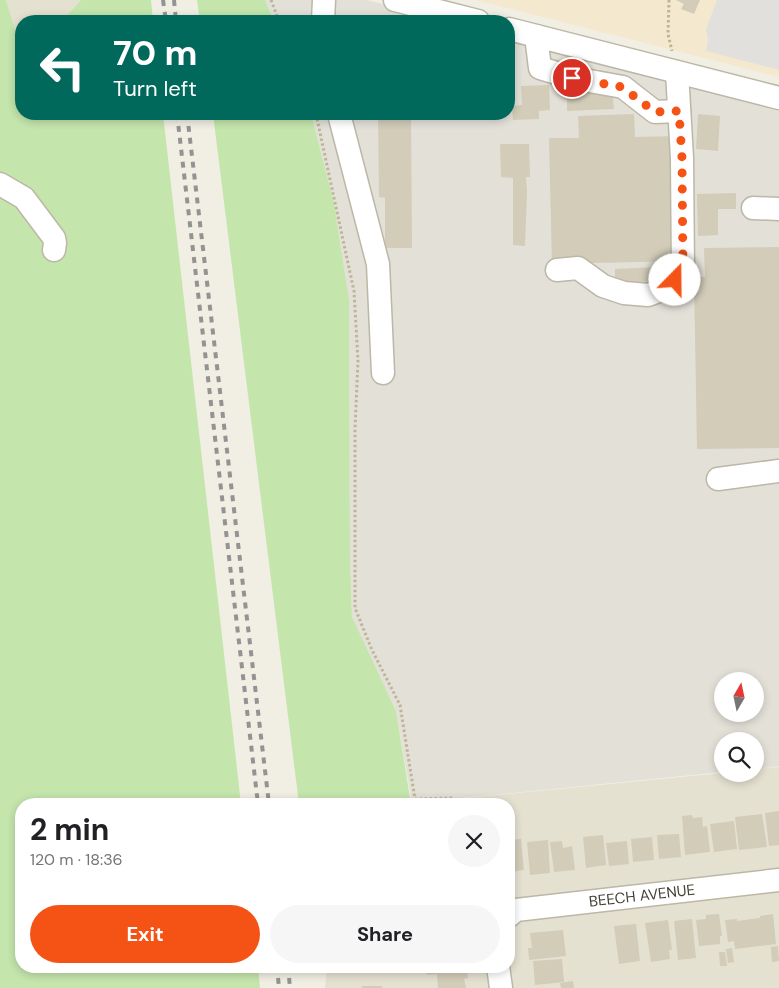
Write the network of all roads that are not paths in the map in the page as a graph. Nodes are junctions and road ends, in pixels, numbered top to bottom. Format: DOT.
graph roads {
  1 [pos="324,0"];
  2 [pos="395,0"];
  3 [pos="323,15"];
  4 [pos="454,15"];
  5 [pos="515,31"];
  6 [pos="536,36"];
  7 [pos="677,72"];
  8 [pos="779,98"];
  9 [pos="679,111"];
  10 [pos="340,120"];
  11 [pos="0,184"];
  12 [pos="753,208"];
  13 [pos="779,210"];
  14 [pos="54,250"];
  15 [pos="557,270"];
  16 [pos="383,373"];
  17 [pos="779,471"];
  18 [pos="718,479"];
  19 [pos="779,880"];
  20 [pos="515,911"];
  21 [pos="499,973"];
  22 [pos="501,988"];
  1 -- 3 [label="street"];
  2 -- 4 [label="street"];
  5 -- 6 [label="street"];
  6 -- 7 [label="street"];
  6 -- 9 [label="street"];
  7 -- 8 [label="street"];
  7 -- 9 [label="street"];
  9 -- 15 [label="street"];
  10 -- 16 [label="street"];
  11 -- 14 [label="street"];
  12 -- 13 [label="street"];
  17 -- 18 [label="street"];
  19 -- 20 [label="street, BEECH AVENUE"];
  21 -- 22 [label="street"];
}
